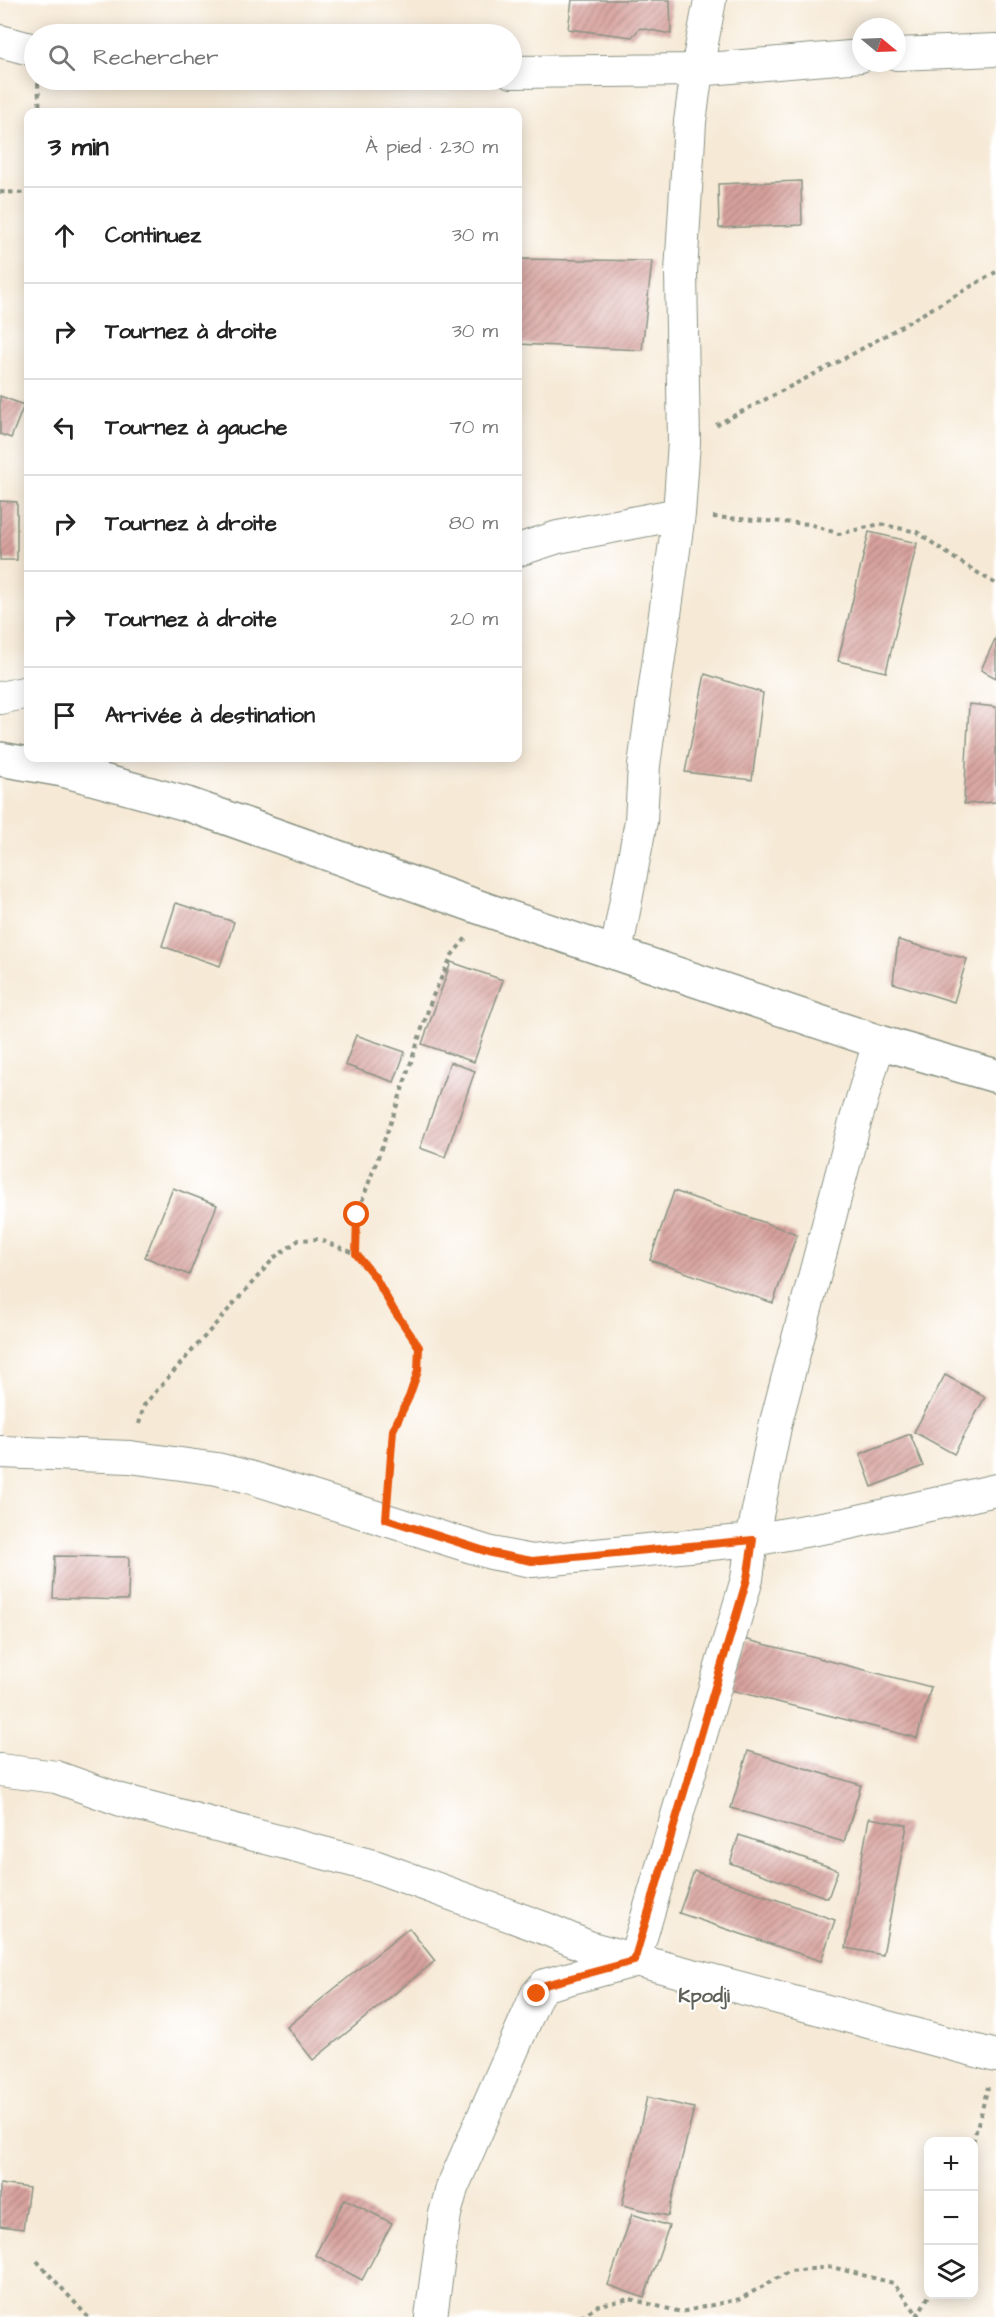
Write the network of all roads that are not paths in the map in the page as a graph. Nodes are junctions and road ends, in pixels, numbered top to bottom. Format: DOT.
graph roads {
  1 [pos="710,0"];
  2 [pos="0,41"];
  3 [pos="24,47"];
  4 [pos="996,50"];
  5 [pos="906,54"];
  6 [pos="852,57"];
  7 [pos="697,70"];
  8 [pos="522,72"];
  9 [pos="679,514"];
  10 [pos="522,549"];
  11 [pos="24,693"];
  12 [pos="0,698"];
  13 [pos="0,759"];
  14 [pos="616,953"];
  15 [pos="879,1042"];
  16 [pos="996,1076"];
  17 [pos="0,1452"];
  18 [pos="996,1490"];
  19 [pos="753,1540"];
  20 [pos="0,1770"];
  21 [pos="634,1961"];
  22 [pos="993,2067"];
  23 [pos="431,2317"];
  1 -- 7 [label="street"];
  2 -- 3 [label="street"];
  4 -- 5 [label="street"];
  6 -- 7 [label="street"];
  7 -- 8 [label="street"];
  7 -- 9 [label="street"];
  9 -- 10 [label="street"];
  9 -- 14 [label="street"];
  11 -- 12 [label="street"];
  13 -- 14 [label="street"];
  14 -- 15 [label="street"];
  15 -- 16 [label="street"];
  15 -- 19 [label="street"];
  17 -- 19 [label="street"];
  18 -- 19 [label="street"];
  19 -- 21 [label="street"];
  20 -- 21 [label="street"];
  21 -- 22 [label="street"];
  21 -- 23 [label="street"];
}
